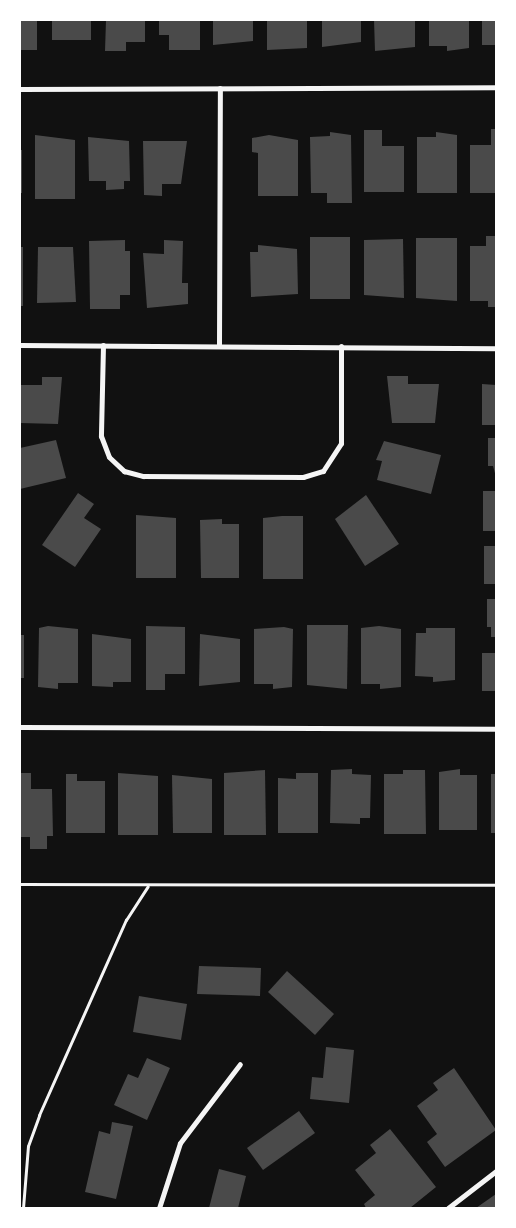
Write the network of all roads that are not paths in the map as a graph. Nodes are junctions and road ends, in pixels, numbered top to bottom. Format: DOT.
graph roads {
  1 [pos="496,87"];
  2 [pos="220,88"];
  3 [pos="20,89"];
  4 [pos="20,345"];
  5 [pos="103,345"];
  6 [pos="219,345"];
  7 [pos="341,346"];
  8 [pos="496,348"];
  9 [pos="20,727"];
  10 [pos="496,729"];
  11 [pos="240,1064"];
  12 [pos="496,1171"];
  13 [pos="159,1208"];
  14 [pos="448,1208"];
  1 -- 2 [label="street"];
  2 -- 3 [label="street"];
  2 -- 6 [label="street"];
  4 -- 5 [label="street"];
  5 -- 6 [label="street"];
  5 -- 7 [label="street"];
  6 -- 7 [label="street"];
  7 -- 8 [label="street"];
  9 -- 10 [label="street"];
  11 -- 13 [label="street"];
  12 -- 14 [label="street"];
}
